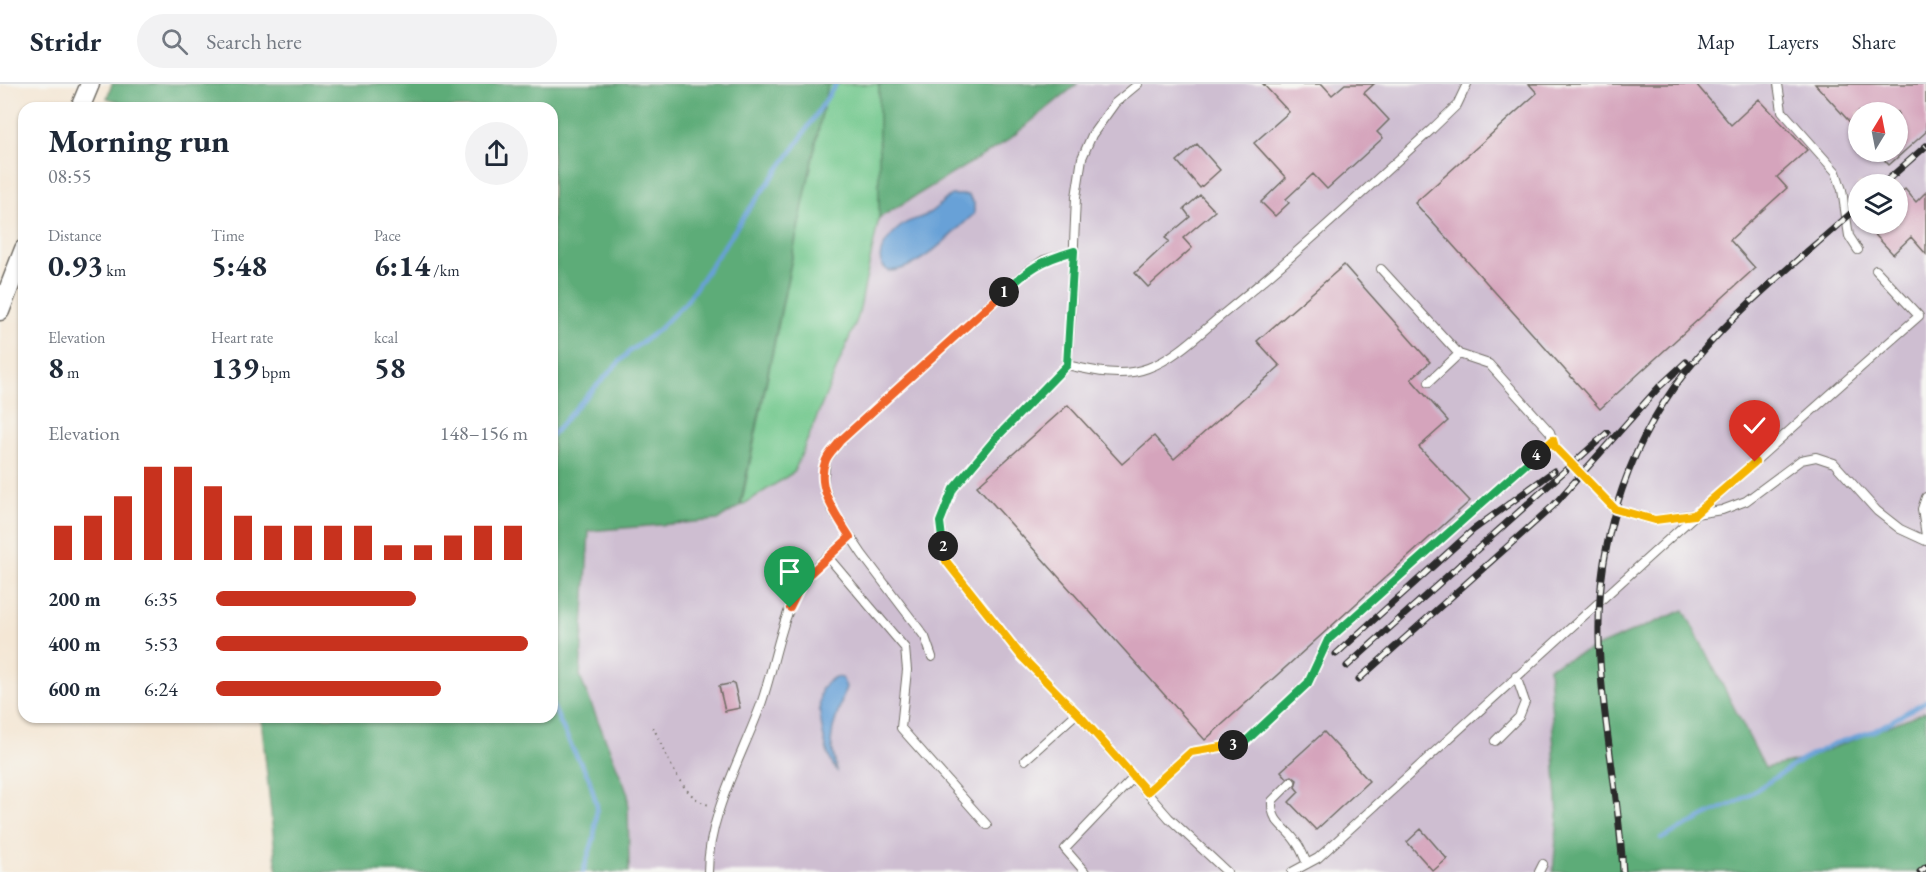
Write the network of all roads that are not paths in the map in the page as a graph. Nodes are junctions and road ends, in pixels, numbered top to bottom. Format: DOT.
graph roads {
  1 [pos="90,84"];
  2 [pos="1138,84"];
  3 [pos="1467,84"];
  4 [pos="1778,84"];
  5 [pos="82,102"];
  6 [pos="1858,250"];
  7 [pos="1074,251"];
  8 [pos="18,264"];
  9 [pos="1381,269"];
  10 [pos="1876,270"];
  11 [pos="0,311"];
  12 [pos="1923,314"];
  13 [pos="1459,354"];
  14 [pos="1067,365"];
  15 [pos="1429,382"];
  16 [pos="1553,440"];
  17 [pos="1926,497"];
  18 [pos="1694,515"];
  19 [pos="1926,536"];
  20 [pos="850,537"];
  21 [pos="1926,541"];
  22 [pos="828,557"];
  23 [pos="932,657"];
  24 [pos="1516,676"];
  25 [pos="1077,713"];
  26 [pos="1495,741"];
  27 [pos="1025,760"];
  28 [pos="1134,777"];
  29 [pos="1291,782"];
  30 [pos="1147,792"];
  31 [pos="987,825"];
  32 [pos="1307,864"];
  33 [pos="1543,864"];
  34 [pos="708,872"];
  35 [pos="1085,872"];
  36 [pos="1227,872"];
  37 [pos="1292,872"];
  38 [pos="1539,872"];
  1 -- 5 [label="street"];
  2 -- 7 [label="lane"];
  3 -- 14 [label="lane"];
  4 -- 6 [label="lane"];
  7 -- 14 [label="lane"];
  7 -- 20 [label="lane"];
  8 -- 11 [label="street"];
  9 -- 13 [label="lane"];
  10 -- 12 [label="lane"];
  12 -- 18 [label="lane"];
  13 -- 15 [label="lane"];
  13 -- 16 [label="lane"];
  14 -- 25 [label="lane"];
  16 -- 18 [label="lane"];
  16 -- 30 [label="lane"];
  17 -- 19 [label="lane"];
  18 -- 21 [label="lane"];
  18 -- 24 [label="lane"];
  20 -- 22 [label="lane"];
  20 -- 23 [label="lane"];
  22 -- 31 [label="lane"];
  22 -- 34 [label="lane"];
  24 -- 26 [label="lane"];
  24 -- 32 [label="lane"];
  25 -- 27 [label="lane"];
  25 -- 28 [label="lane"];
  28 -- 30 [label="lane"];
  28 -- 35 [label="lane"];
  29 -- 32 [label="lane"];
  30 -- 36 [label="lane"];
  32 -- 37 [label="lane"];
  33 -- 38 [label="lane"];
}
